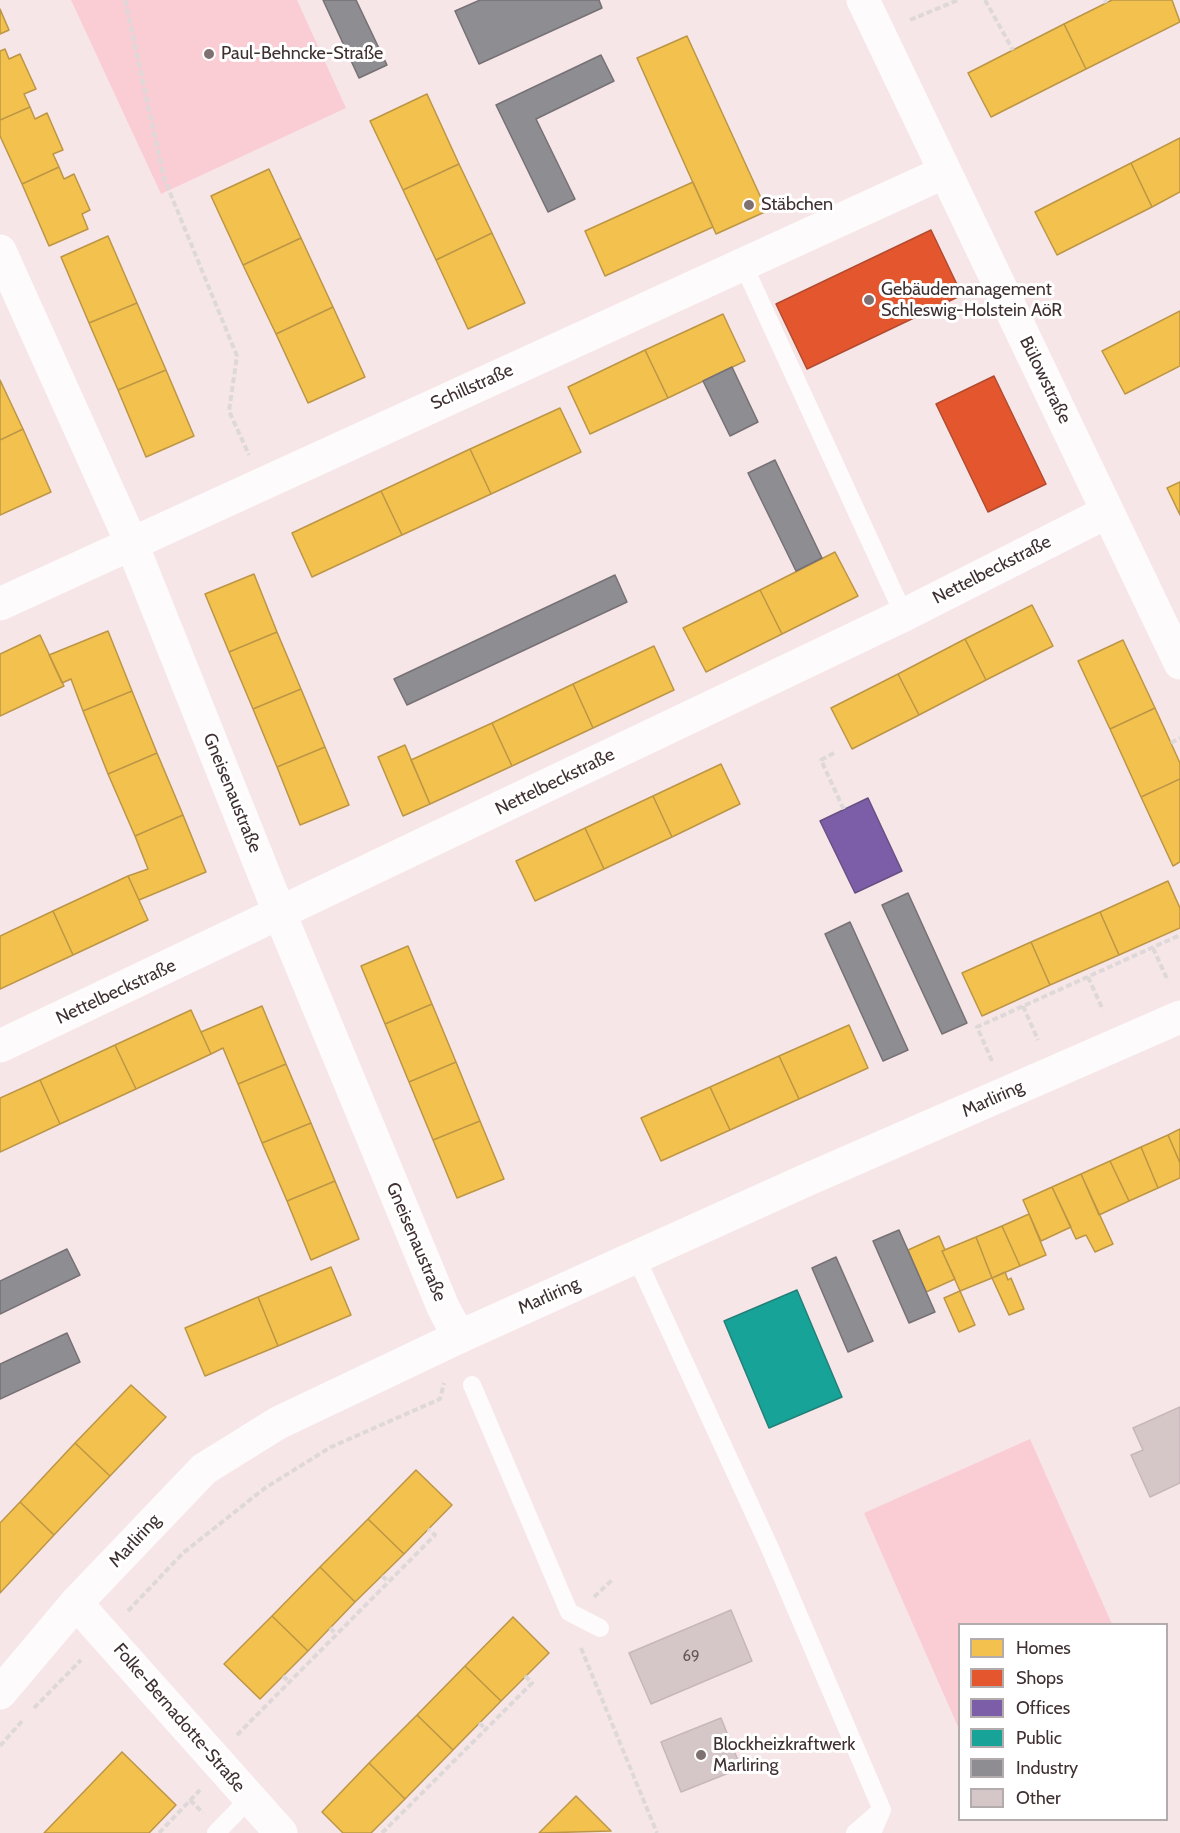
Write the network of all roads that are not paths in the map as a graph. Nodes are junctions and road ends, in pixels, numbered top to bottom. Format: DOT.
graph roads {
  1 [pos="863,0"];
  2 [pos="945,172"];
  3 [pos="0,251"];
  4 [pos="743,264"];
  5 [pos="1107,512"];
  6 [pos="131,542"];
  7 [pos="0,603"];
  8 [pos="904,615"];
  9 [pos="1180,663"];
  10 [pos="280,914"];
  11 [pos="1180,1017"];
  12 [pos="0,1046"];
  13 [pos="636,1257"];
  14 [pos="459,1337"];
  15 [pos="472,1385"];
  16 [pos="76,1603"];
  17 [pos="600,1628"];
  18 [pos="2,1688"];
  19 [pos="250,1798"];
  20 [pos="882,1810"];
  21 [pos="216,1833"];
  22 [pos="281,1833"];
  23 [pos="855,1833"];
  24 [pos="872,1833"];
  1 -- 2 [label="street, Bülowstraße"];
  2 -- 4 [label="street, Schillstraße"];
  2 -- 5 [label="street, Bülowstraße"];
  3 -- 6 [label="street, Gneisenaustraße"];
  4 -- 6 [label="street, Schillstraße"];
  4 -- 8 [label="lane"];
  5 -- 8 [label="street, Nettelbeckstraße"];
  5 -- 9 [label="street, Bülowstraße"];
  6 -- 7 [label="street, Schillstraße"];
  6 -- 10 [label="street, Gneisenaustraße"];
  8 -- 10 [label="street, Nettelbeckstraße"];
  10 -- 12 [label="street, Nettelbeckstraße"];
  10 -- 14 [label="street, Gneisenaustraße"];
  11 -- 13 [label="street, Marliring"];
  13 -- 14 [label="street, Marliring"];
  13 -- 20 [label="lane"];
  14 -- 16 [label="street, Marliring"];
  15 -- 17 [label="lane"];
  16 -- 18 [label="street, Marliring"];
  16 -- 19 [label="street, Folke-Bernadotte-Straße"];
  19 -- 21 [label="lane"];
  19 -- 22 [label="street, Folke-Bernadotte-Straße"];
  20 -- 23 [label="lane"];
  20 -- 24 [label="lane"];
}
